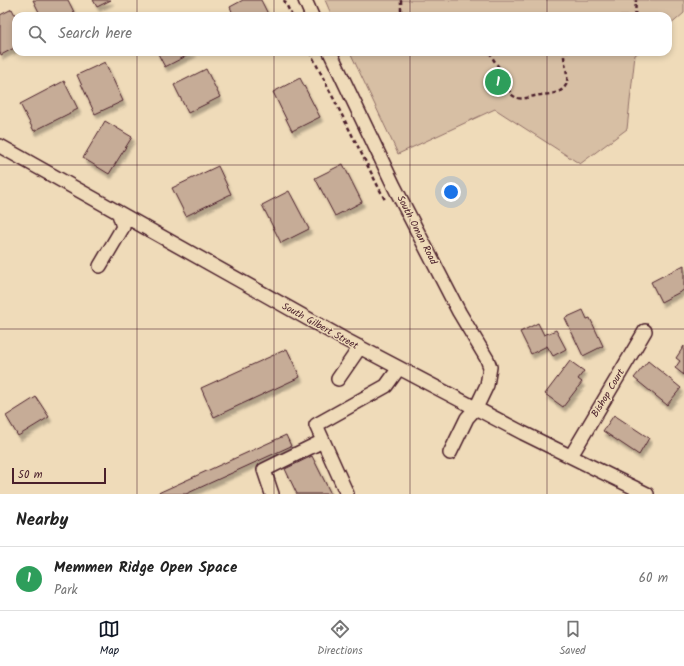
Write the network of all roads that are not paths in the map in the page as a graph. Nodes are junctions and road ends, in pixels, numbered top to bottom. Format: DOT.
graph roads {
  1 [pos="305,0"];
  2 [pos="310,12"];
  3 [pos="332,56"];
  4 [pos="0,146"];
  5 [pos="119,214"];
  6 [pos="100,266"];
  7 [pos="645,330"];
  8 [pos="360,347"];
  9 [pos="399,368"];
  10 [pos="338,379"];
  11 [pos="476,408"];
  12 [pos="323,441"];
  13 [pos="450,453"];
  14 [pos="570,456"];
  15 [pos="272,494"];
  16 [pos="347,494"];
  17 [pos="647,494"];
  1 -- 2 [label="street"];
  3 -- 11 [label="street, South Oman Road"];
  4 -- 5 [label="street, South Gilbert Street"];
  5 -- 6 [label="street"];
  5 -- 8 [label="street, South Gilbert Street"];
  7 -- 14 [label="street, Bishop Court"];
  8 -- 9 [label="street, South Gilbert Street"];
  8 -- 10 [label="street"];
  9 -- 11 [label="street, South Gilbert Street"];
  9 -- 12 [label="street"];
  11 -- 13 [label="street, South Oman Road"];
  11 -- 14 [label="street, South Gilbert Street"];
  12 -- 15 [label="street"];
  12 -- 16 [label="street"];
  14 -- 17 [label="street, South Gilbert Street"];
}
